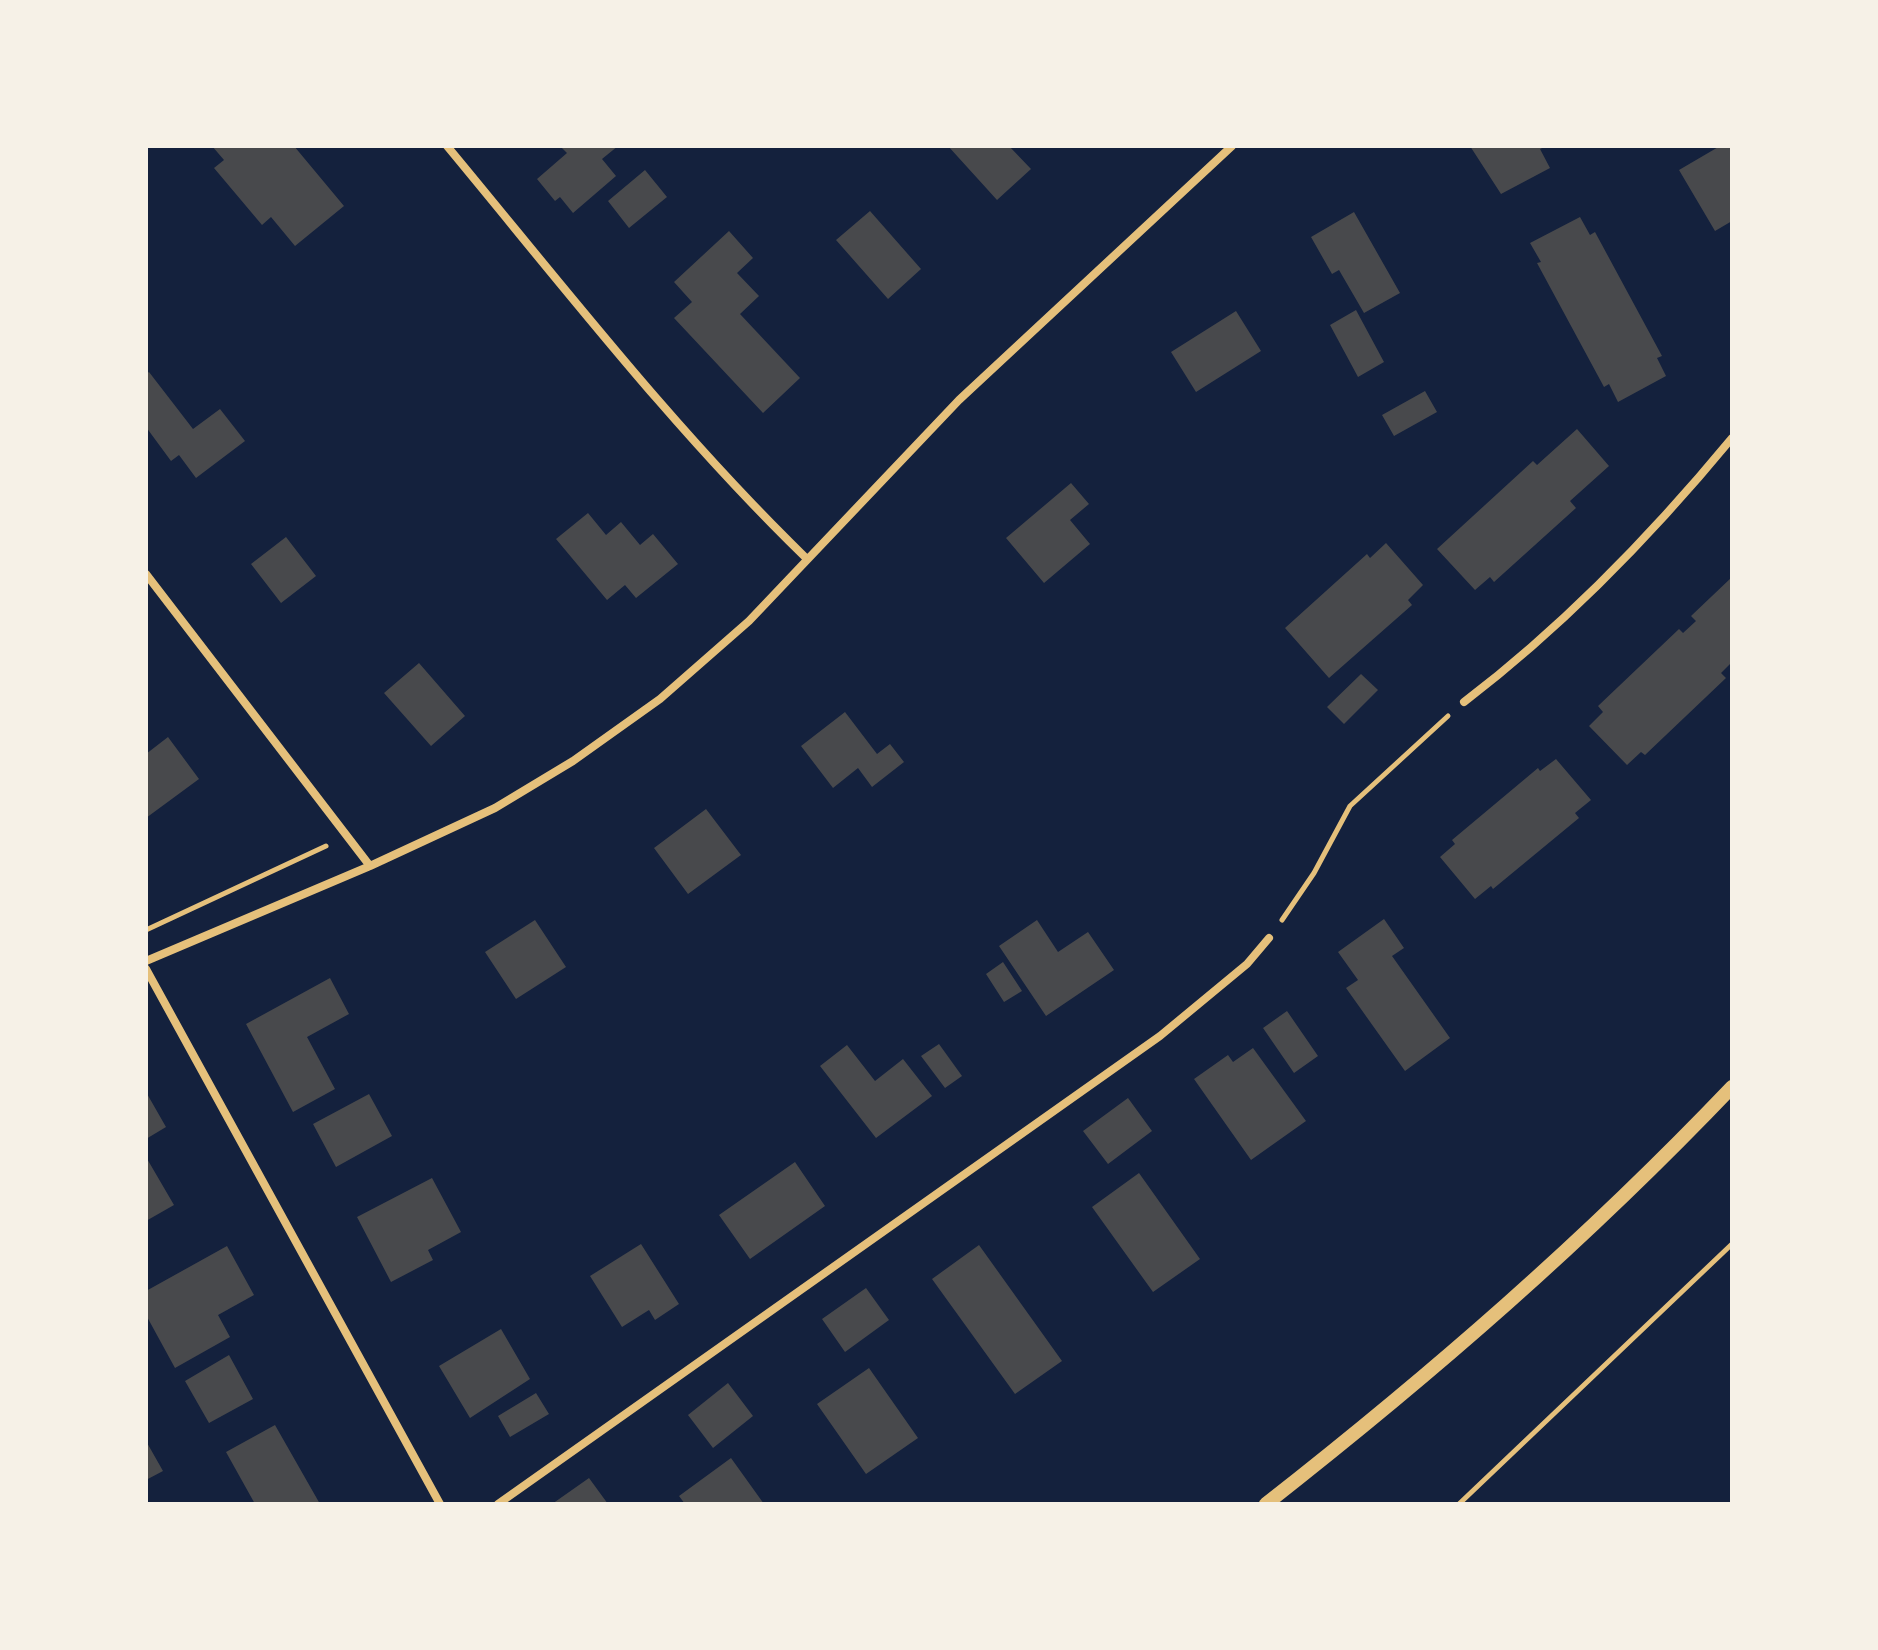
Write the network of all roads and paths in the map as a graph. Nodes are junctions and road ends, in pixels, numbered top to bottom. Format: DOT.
graph roads {
  1 [pos="447,146"];
  2 [pos="1232,146"];
  3 [pos="1732,438"];
  4 [pos="807,559"];
  5 [pos="146,574"];
  6 [pos="1464,702"];
  7 [pos="345,837"];
  8 [pos="370,866"];
  9 [pos="146,930"];
  10 [pos="1269,938"];
  11 [pos="146,961"];
  12 [pos="146,969"];
  13 [pos="1732,1087"];
  14 [pos="1732,1244"];
  15 [pos="440,1504"];
  16 [pos="498,1504"];
  17 [pos="1266,1504"];
  18 [pos="1459,1504"];
  1 -- 4 [label="street"];
  2 -- 4 [label="street"];
  3 -- 6 [label="street"];
  4 -- 8 [label="street"];
  5 -- 7 [label="street"];
  6 -- 10 [label="path"];
  7 -- 8 [label="street"];
  7 -- 9 [label="path"];
  8 -- 11 [label="street"];
  10 -- 16 [label="street"];
  12 -- 15 [label="street"];
  13 -- 17 [label="street"];
  14 -- 18 [label="path"];
}
